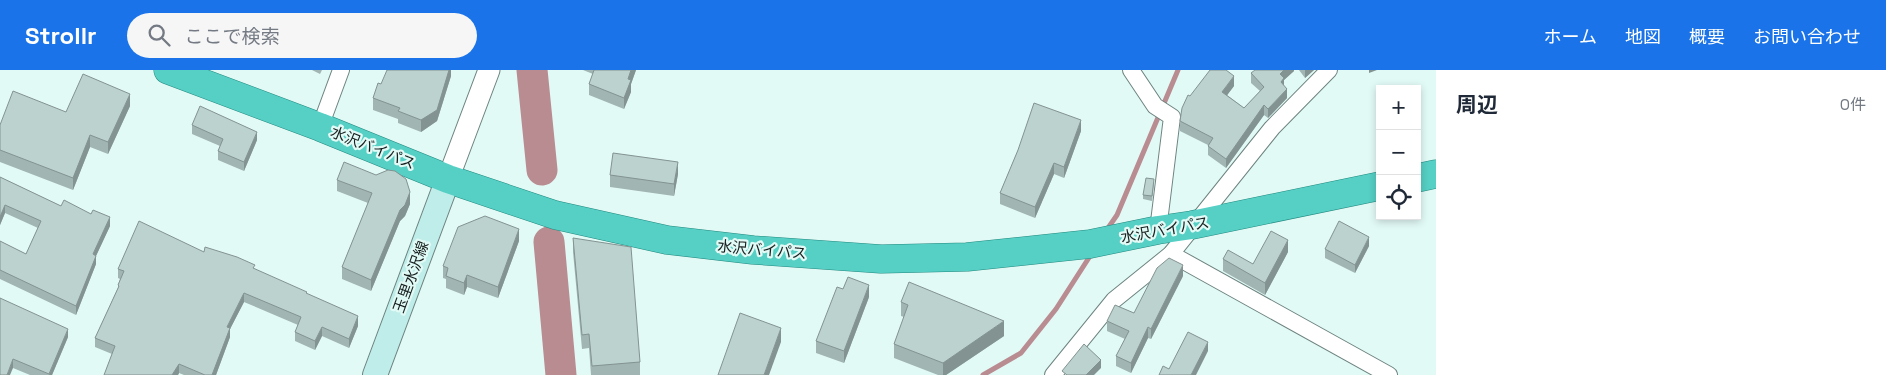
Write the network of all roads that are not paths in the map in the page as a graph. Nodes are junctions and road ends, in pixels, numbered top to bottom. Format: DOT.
graph roads {
  1 [pos="168,70"];
  2 [pos="341,70"];
  3 [pos="488,70"];
  4 [pos="1131,70"];
  5 [pos="1329,70"];
  6 [pos="320,127"];
  7 [pos="1436,174"];
  8 [pos="1421,177"];
  9 [pos="448,179"];
  10 [pos="1376,187"];
  11 [pos="1192,225"];
  12 [pos="1158,230"];
  13 [pos="1171,254"];
  14 [pos="375,375"];
  15 [pos="1053,375"];
  16 [pos="1389,375"];
  1 -- 6 [label="highway, 水沢バイパス"];
  2 -- 6 [label="street"];
  3 -- 9 [label="street"];
  4 -- 12 [label="street"];
  5 -- 11 [label="street"];
  6 -- 9 [label="highway, 水沢バイパス"];
  7 -- 8 [label="highway"];
  9 -- 12 [label="highway, 水沢バイパス"];
  9 -- 14 [label="main road, 玉里水沢線"];
  10 -- 11 [label="highway, 水沢バイパス"];
  11 -- 12 [label="highway, 水沢バイパス"];
  11 -- 13 [label="street"];
  13 -- 15 [label="street"];
  13 -- 16 [label="street"];
}
